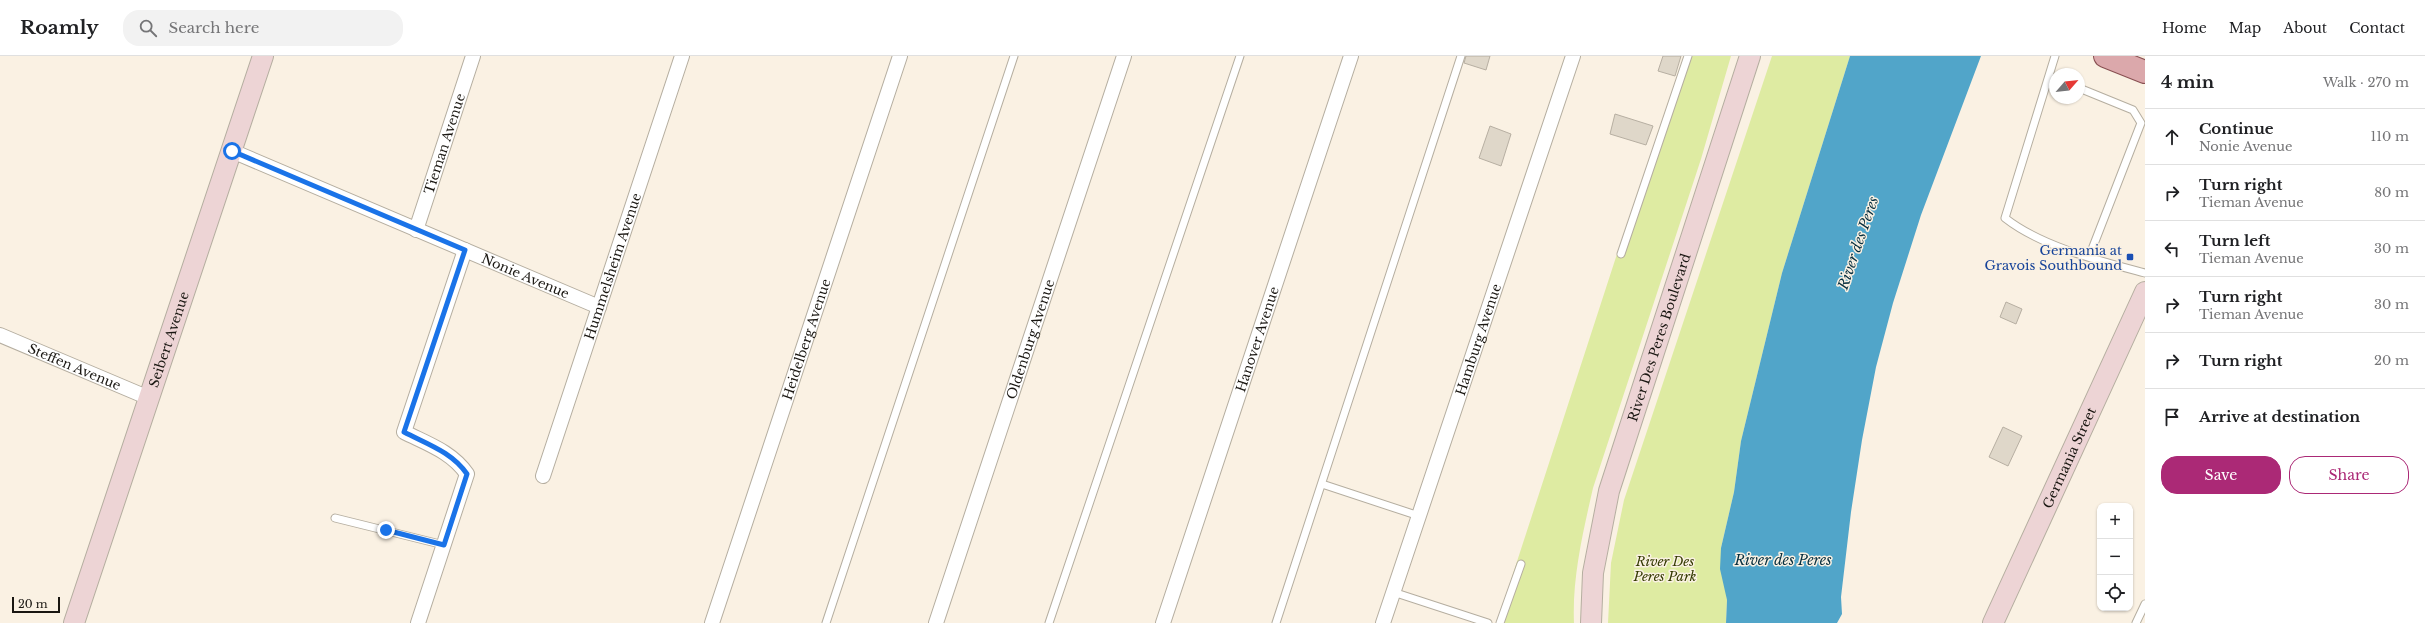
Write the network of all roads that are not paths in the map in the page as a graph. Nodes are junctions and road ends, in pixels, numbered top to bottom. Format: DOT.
graph roads {
  1 [pos="263,56"];
  2 [pos="473,56"];
  3 [pos="682,56"];
  4 [pos="900,56"];
  5 [pos="1014,56"];
  6 [pos="1124,56"];
  7 [pos="1240,56"];
  8 [pos="1351,56"];
  9 [pos="1461,56"];
  10 [pos="1573,56"];
  11 [pos="1688,56"];
  12 [pos="1750,56"];
  13 [pos="2055,56"];
  14 [pos="2105,56"];
  15 [pos="2053,68"];
  16 [pos="2145,72"];
  17 [pos="2049,85"];
  18 [pos="2085,90"];
  19 [pos="232,151"];
  20 [pos="416,230"];
  21 [pos="465,250"];
  22 [pos="1622,254"];
  23 [pos="2089,257"];
  24 [pos="2145,273"];
  25 [pos="2145,292"];
  26 [pos="599,307"];
  27 [pos="0,335"];
  28 [pos="149,398"];
  29 [pos="543,476"];
  30 [pos="1322,484"];
  31 [pos="1419,516"];
  32 [pos="335,518"];
  33 [pos="444,545"];
  34 [pos="1521,564"];
  35 [pos="1393,592"];
  36 [pos="2145,604"];
  37 [pos="74,623"];
  38 [pos="418,623"];
  39 [pos="712,623"];
  40 [pos="826,623"];
  41 [pos="936,623"];
  42 [pos="1049,623"];
  43 [pos="1162,623"];
  44 [pos="1276,623"];
  45 [pos="1383,623"];
  46 [pos="1488,623"];
  47 [pos="1500,623"];
  48 [pos="1591,623"];
  49 [pos="1994,623"];
  50 [pos="2136,623"];
  1 -- 19 [label="main road, Seibert Avenue"];
  2 -- 20 [label="street, Tieman Avenue"];
  3 -- 26 [label="street, Hummelsheim Avenue"];
  4 -- 39 [label="street, Heidelberg Avenue"];
  5 -- 40 [label="lane"];
  6 -- 41 [label="street, Oldenburg Avenue"];
  7 -- 42 [label="lane"];
  8 -- 43 [label="street, Hanover Avenue"];
  9 -- 30 [label="lane"];
  10 -- 31 [label="street, Hamburg Avenue"];
  11 -- 22 [label="lane"];
  12 -- 48 [label="main road, River Des Peres Boulevard"];
  13 -- 15 [label="lane"];
  14 -- 16 [label="main road"];
  17 -- 23 [label="lane"];
  18 -- 23 [label="lane"];
  19 -- 20 [label="street, Nonie Avenue"];
  19 -- 28 [label="main road, Seibert Avenue"];
  20 -- 21 [label="street, Nonie Avenue"];
  21 -- 26 [label="street, Nonie Avenue"];
  21 -- 33 [label="street"];
  23 -- 24 [label="lane"];
  25 -- 49 [label="main road, Germania Street"];
  26 -- 29 [label="street, Hummelsheim Avenue"];
  27 -- 28 [label="street, Steffen Avenue"];
  28 -- 37 [label="main road, Seibert Avenue"];
  30 -- 31 [label="lane"];
  30 -- 44 [label="lane"];
  31 -- 35 [label="street, Hamburg Avenue"];
  32 -- 33 [label="lane"];
  33 -- 38 [label="street"];
  34 -- 47 [label="lane"];
  35 -- 45 [label="street, Hamburg Avenue"];
  35 -- 46 [label="lane"];
  36 -- 50 [label="lane"];
}
